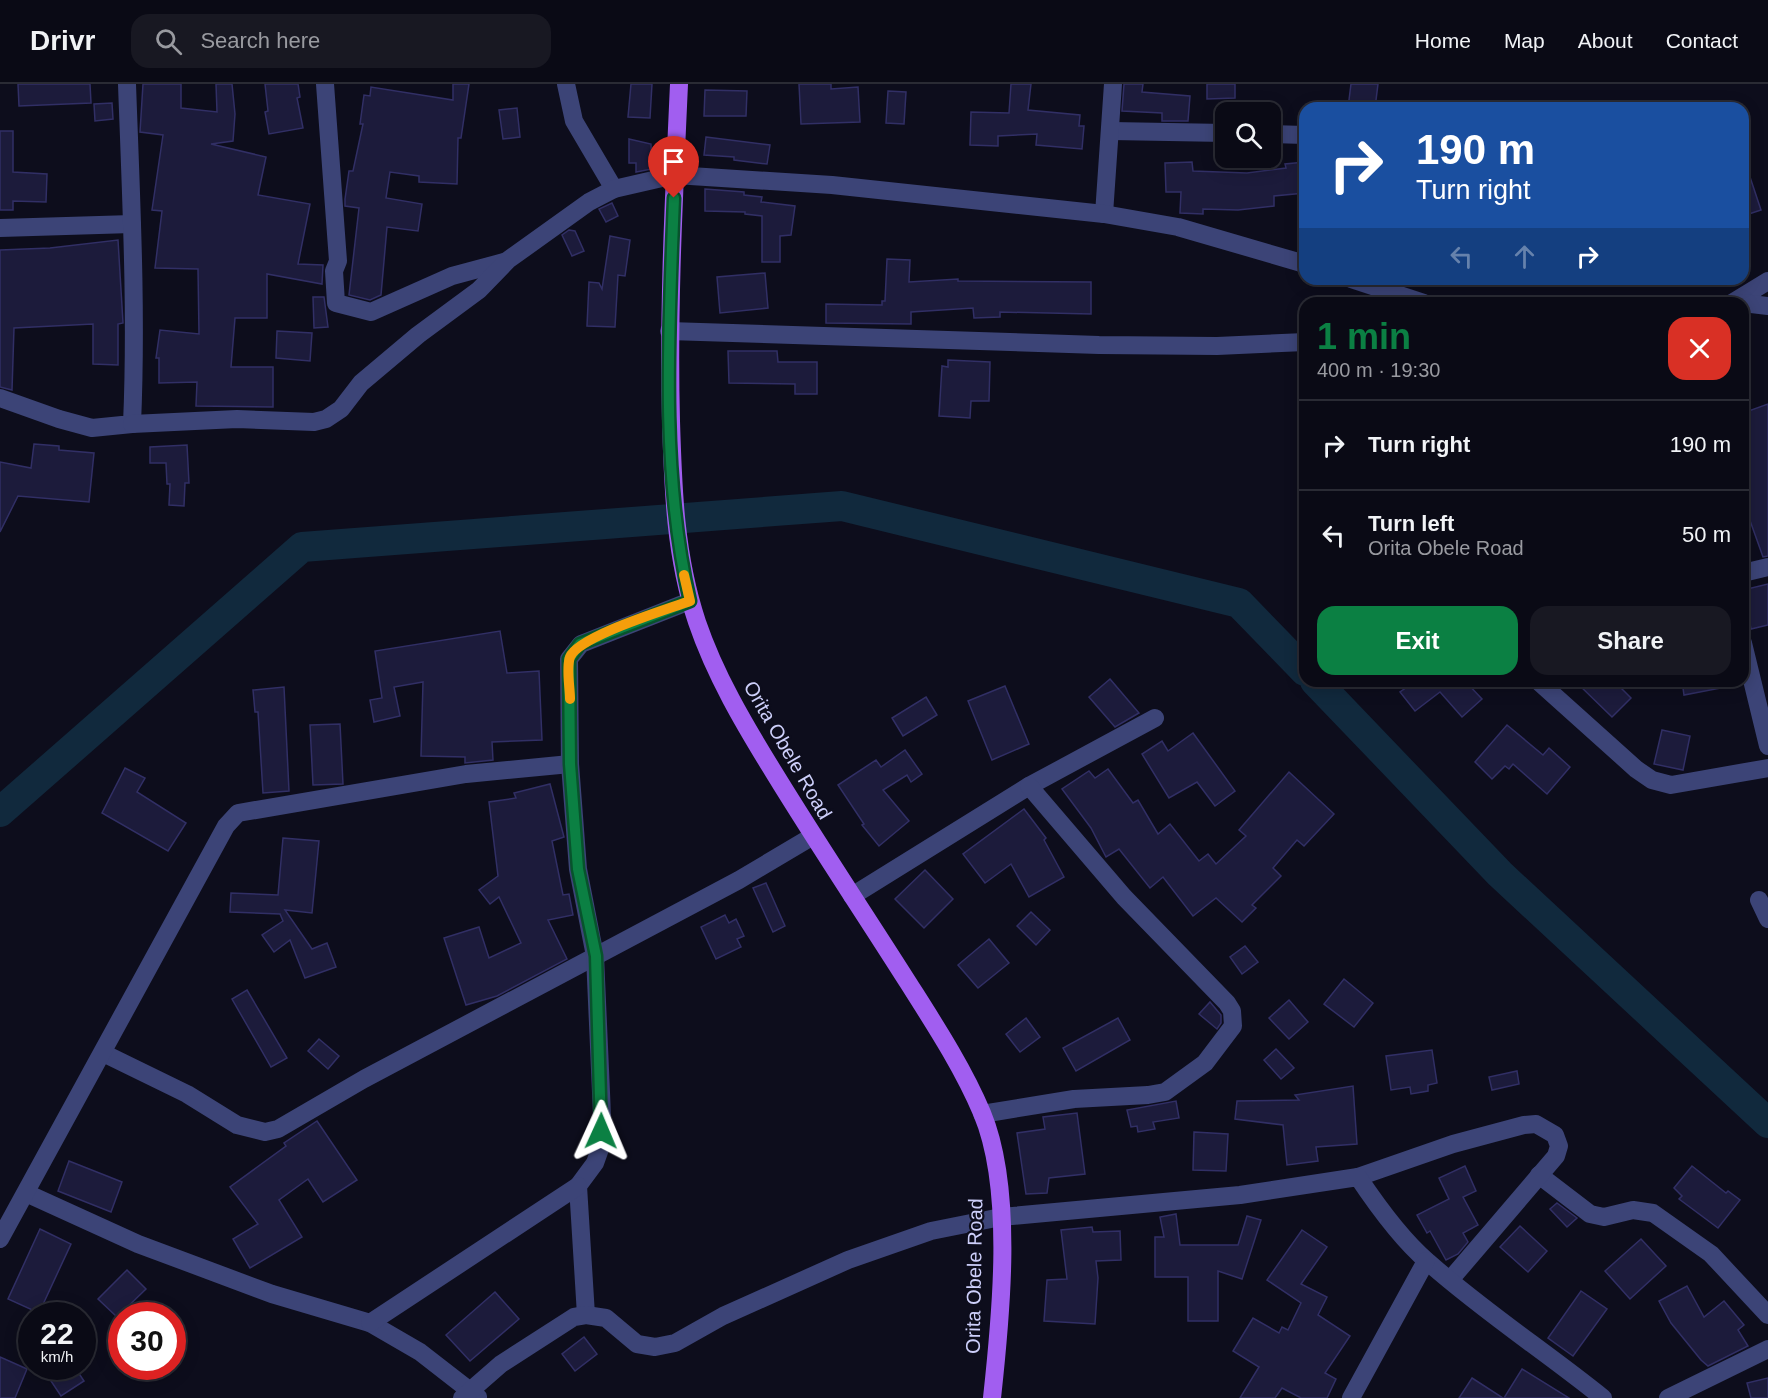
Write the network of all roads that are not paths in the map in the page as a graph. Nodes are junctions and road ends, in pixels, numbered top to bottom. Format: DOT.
graph roads {
  1 [pos="127,84"];
  2 [pos="325,84"];
  3 [pos="566,84"];
  4 [pos="679,84"];
  5 [pos="1113,84"];
  6 [pos="1111,131"];
  7 [pos="1215,133"];
  8 [pos="1281,134"];
  9 [pos="1299,135"];
  10 [pos="675,176"];
  11 [pos="614,189"];
  12 [pos="1104,214"];
  13 [pos="132,224"];
  14 [pos="0,228"];
  15 [pos="508,260"];
  16 [pos="1299,262"];
  17 [pos="1768,281"];
  18 [pos="1384,285"];
  19 [pos="1411,297"];
  20 [pos="1741,297"];
  21 [pos="1749,304"];
  22 [pos="1768,306"];
  23 [pos="669,331"];
  24 [pos="1299,342"];
  25 [pos="0,398"];
  26 [pos="132,424"];
  27 [pos="1768,567"];
  28 [pos="1749,572"];
  29 [pos="690,601"];
  30 [pos="1749,668"];
  31 [pos="1545,687"];
  32 [pos="1155,718"];
  33 [pos="1768,746"];
  34 [pos="570,764"];
  35 [pos="1768,768"];
  36 [pos="1029,786"];
  37 [pos="813,836"];
  38 [pos="852,896"];
  39 [pos="1759,900"];
  40 [pos="1768,919"];
  41 [pos="596,956"];
  42 [pos="103,1053"];
  43 [pos="982,1114"];
  44 [pos="1539,1175"];
  45 [pos="1358,1177"];
  46 [pos="578,1186"];
  47 [pos="26,1193"];
  48 [pos="1001,1217"];
  49 [pos="0,1239"];
  50 [pos="1426,1261"];
  51 [pos="1450,1280"];
  52 [pos="586,1315"];
  53 [pos="1768,1315"];
  54 [pos="370,1323"];
  55 [pos="1768,1349"];
  56 [pos="471,1395"];
  57 [pos="992,1398"];
  58 [pos="1351,1398"];
  59 [pos="1603,1398"];
  60 [pos="1668,1398"];
  1 -- 13 [label="street"];
  2 -- 15 [label="street"];
  3 -- 11 [label="street"];
  4 -- 10 [label="main road, Orita Obele Road"];
  5 -- 6 [label="street"];
  6 -- 7 [label="street"];
  6 -- 12 [label="street"];
  8 -- 9 [label="street"];
  10 -- 11 [label="street"];
  10 -- 12 [label="street"];
  10 -- 23 [label="main road, Orita Obele Road"];
  11 -- 15 [label="street"];
  12 -- 16 [label="street"];
  13 -- 14 [label="street"];
  13 -- 26 [label="street"];
  15 -- 26 [label="street"];
  17 -- 20 [label="street"];
  18 -- 19 [label="street"];
  21 -- 22 [label="street"];
  23 -- 24 [label="street"];
  23 -- 29 [label="main road, Orita Obele Road"];
  25 -- 26 [label="street"];
  27 -- 28 [label="street"];
  29 -- 34 [label="street"];
  29 -- 37 [label="main road, Orita Obele Road"];
  30 -- 33 [label="street"];
  31 -- 35 [label="street"];
  32 -- 36 [label="street"];
  34 -- 41 [label="street"];
  34 -- 42 [label="street"];
  36 -- 38 [label="street"];
  36 -- 43 [label="street"];
  37 -- 38 [label="main road, Orita Obele Road"];
  37 -- 41 [label="street"];
  38 -- 43 [label="main road, Orita Obele Road"];
  39 -- 40 [label="street"];
  41 -- 42 [label="street"];
  41 -- 46 [label="street"];
  42 -- 47 [label="street"];
  43 -- 48 [label="main road, Orita Obele Road"];
  44 -- 45 [label="street"];
  44 -- 51 [label="street"];
  44 -- 53 [label="street"];
  45 -- 48 [label="street"];
  45 -- 50 [label="street"];
  46 -- 52 [label="street"];
  46 -- 54 [label="street"];
  47 -- 49 [label="street"];
  47 -- 54 [label="street"];
  48 -- 52 [label="street"];
  48 -- 57 [label="main road, Orita Obele Road"];
  50 -- 51 [label="street"];
  50 -- 58 [label="street"];
  51 -- 59 [label="street"];
  52 -- 56 [label="street"];
  54 -- 56 [label="street"];
  55 -- 60 [label="street"];
}
